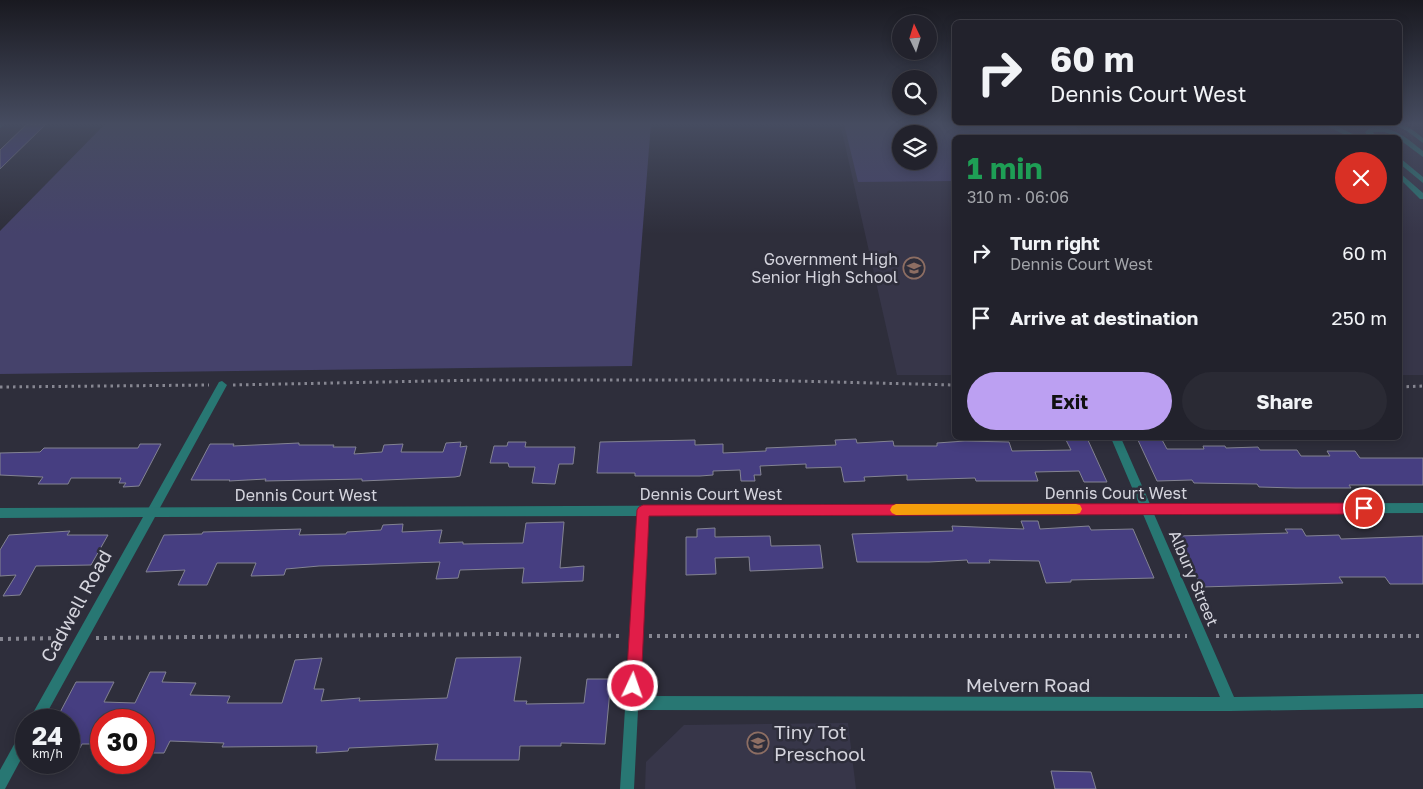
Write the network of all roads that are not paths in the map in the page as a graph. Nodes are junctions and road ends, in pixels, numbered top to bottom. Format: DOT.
graph roads {
  1 [pos="1402,162"];
  2 [pos="1402,177"];
  3 [pos="1423,181"];
  4 [pos="1423,197"];
  5 [pos="222,385"];
  6 [pos="1117,440"];
  7 [pos="1423,508"];
  8 [pos="1147,509"];
  9 [pos="643,510"];
  10 [pos="0,512"];
  11 [pos="152,512"];
  12 [pos="1423,702"];
  13 [pos="632,703"];
  14 [pos="1230,704"];
  15 [pos="42,709"];
  16 [pos="15,757"];
  17 [pos="0,784"];
  18 [pos="627,789"];
  1 -- 3 [label="street"];
  2 -- 4 [label="street"];
  5 -- 11 [label="street, Cadwell Road"];
  6 -- 8 [label="street, Albury Street"];
  7 -- 8 [label="street, Dennis Court West"];
  8 -- 9 [label="street, Dennis Court West"];
  8 -- 14 [label="street, Albury Street"];
  9 -- 11 [label="street, Dennis Court West"];
  9 -- 13 [label="street"];
  10 -- 11 [label="street, Dennis Court West"];
  11 -- 15 [label="street, Cadwell Road"];
  12 -- 14 [label="street, Melvern Road"];
  13 -- 14 [label="street, Melvern Road"];
  13 -- 18 [label="street"];
  16 -- 17 [label="street"];
}
